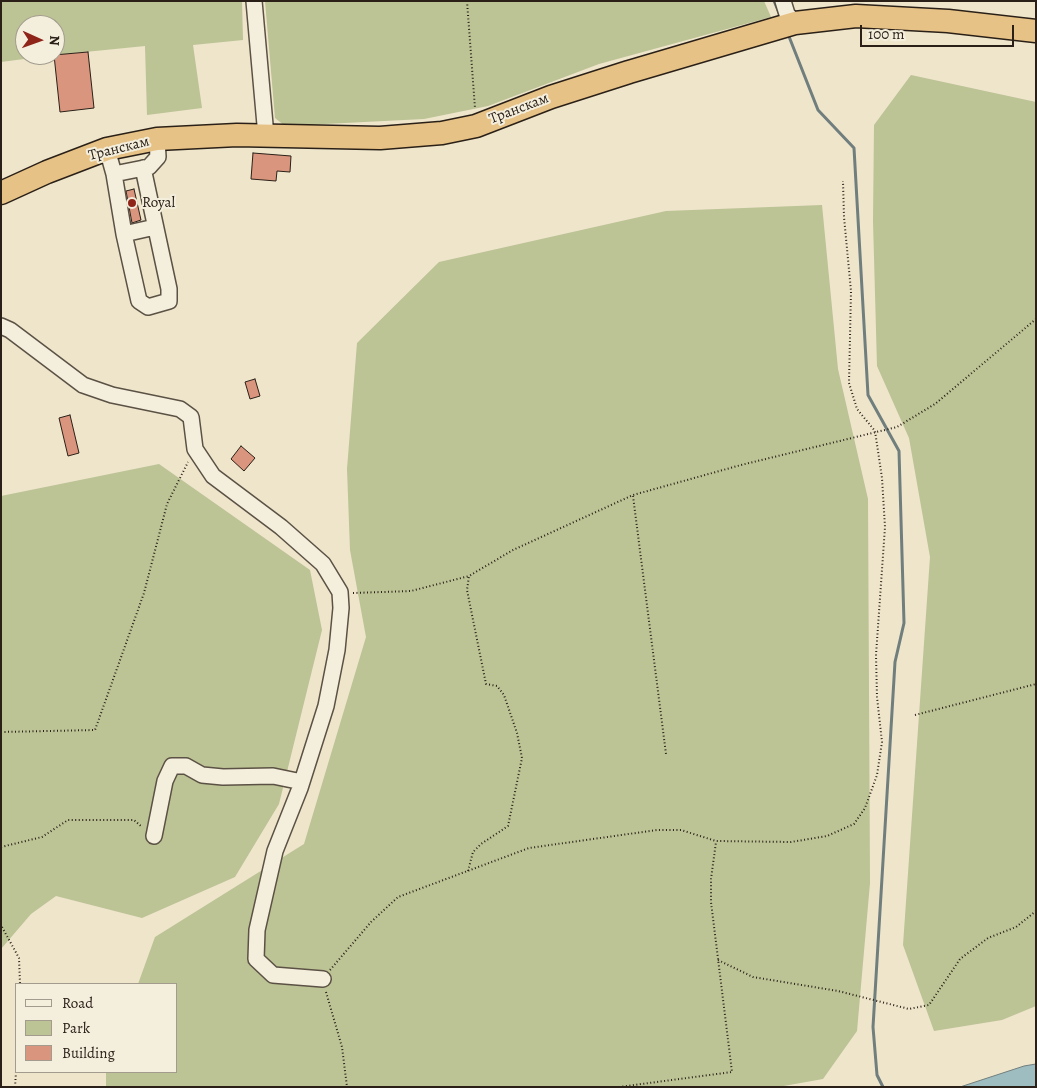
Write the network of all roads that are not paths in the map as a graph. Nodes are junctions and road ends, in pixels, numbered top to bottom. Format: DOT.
graph roads {
  1 [pos="254,1"];
  2 [pos="783,1"];
  3 [pos="796,23"];
  4 [pos="1036,31"];
  5 [pos="266,136"];
  6 [pos="157,139"];
  7 [pos="107,149"];
  8 [pos="144,168"];
  9 [pos="114,174"];
  10 [pos="1,193"];
  11 [pos="154,227"];
  12 [pos="124,234"];
  13 [pos="1,326"];
  14 [pos="302,782"];
  15 [pos="154,836"];
  16 [pos="323,979"];
  1 -- 5 [label="street"];
  2 -- 3 [label="street"];
  3 -- 4 [label="highway, Транскам"];
  3 -- 5 [label="highway, Транскам"];
  5 -- 6 [label="highway, Транскам"];
  6 -- 7 [label="highway, Транскам"];
  6 -- 8 [label="street"];
  7 -- 9 [label="street"];
  7 -- 10 [label="highway, Транскам"];
  8 -- 9 [label="street"];
  8 -- 11 [label="street"];
  9 -- 12 [label="street"];
  11 -- 12 [label="street"];
  11 -- 12 [label="street"];
  13 -- 14 [label="street"];
  14 -- 15 [label="street"];
  14 -- 16 [label="street"];
}
